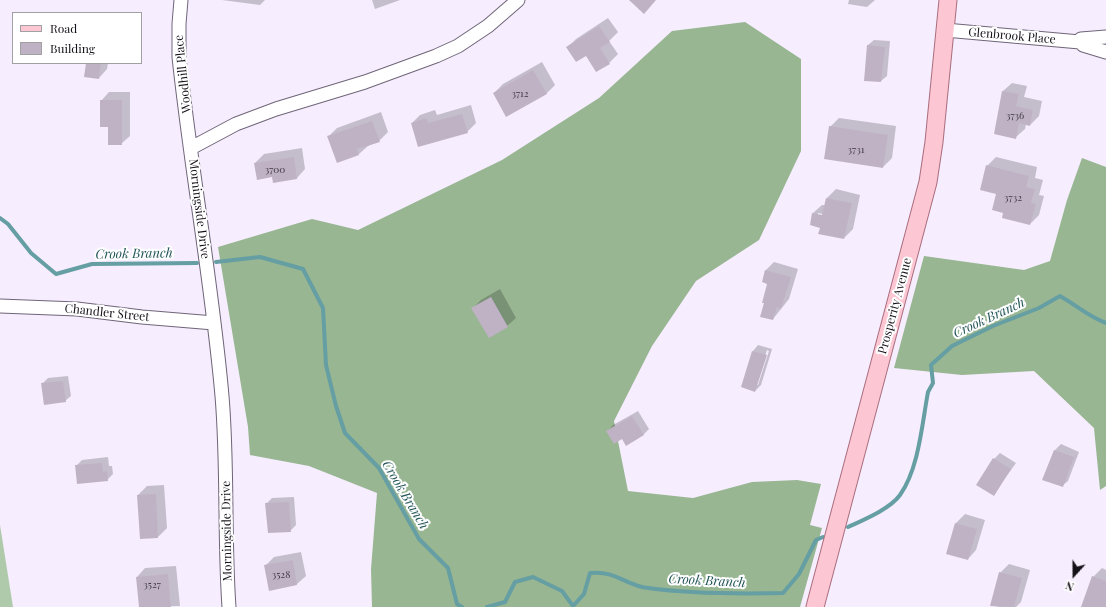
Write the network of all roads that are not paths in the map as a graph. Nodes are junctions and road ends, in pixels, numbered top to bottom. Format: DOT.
graph roads {
  1 [pos="181,0"];
  2 [pos="518,0"];
  3 [pos="948,0"];
  4 [pos="945,30"];
  5 [pos="1106,37"];
  6 [pos="1080,42"];
  7 [pos="1106,52"];
  8 [pos="191,148"];
  9 [pos="0,306"];
  10 [pos="214,322"];
  11 [pos="229,607"];
  12 [pos="815,607"];
  1 -- 8 [label="street, Woodhill Place"];
  2 -- 8 [label="street, Morningside Drive"];
  3 -- 4 [label="main road, Prosperity Avenue"];
  4 -- 6 [label="street, Glenbrook Place"];
  4 -- 12 [label="main road, Prosperity Avenue"];
  5 -- 6 [label="street"];
  6 -- 7 [label="street"];
  8 -- 10 [label="street, Morningside Drive"];
  9 -- 10 [label="street, Chandler Street"];
  10 -- 11 [label="street, Morningside Drive"];
}
